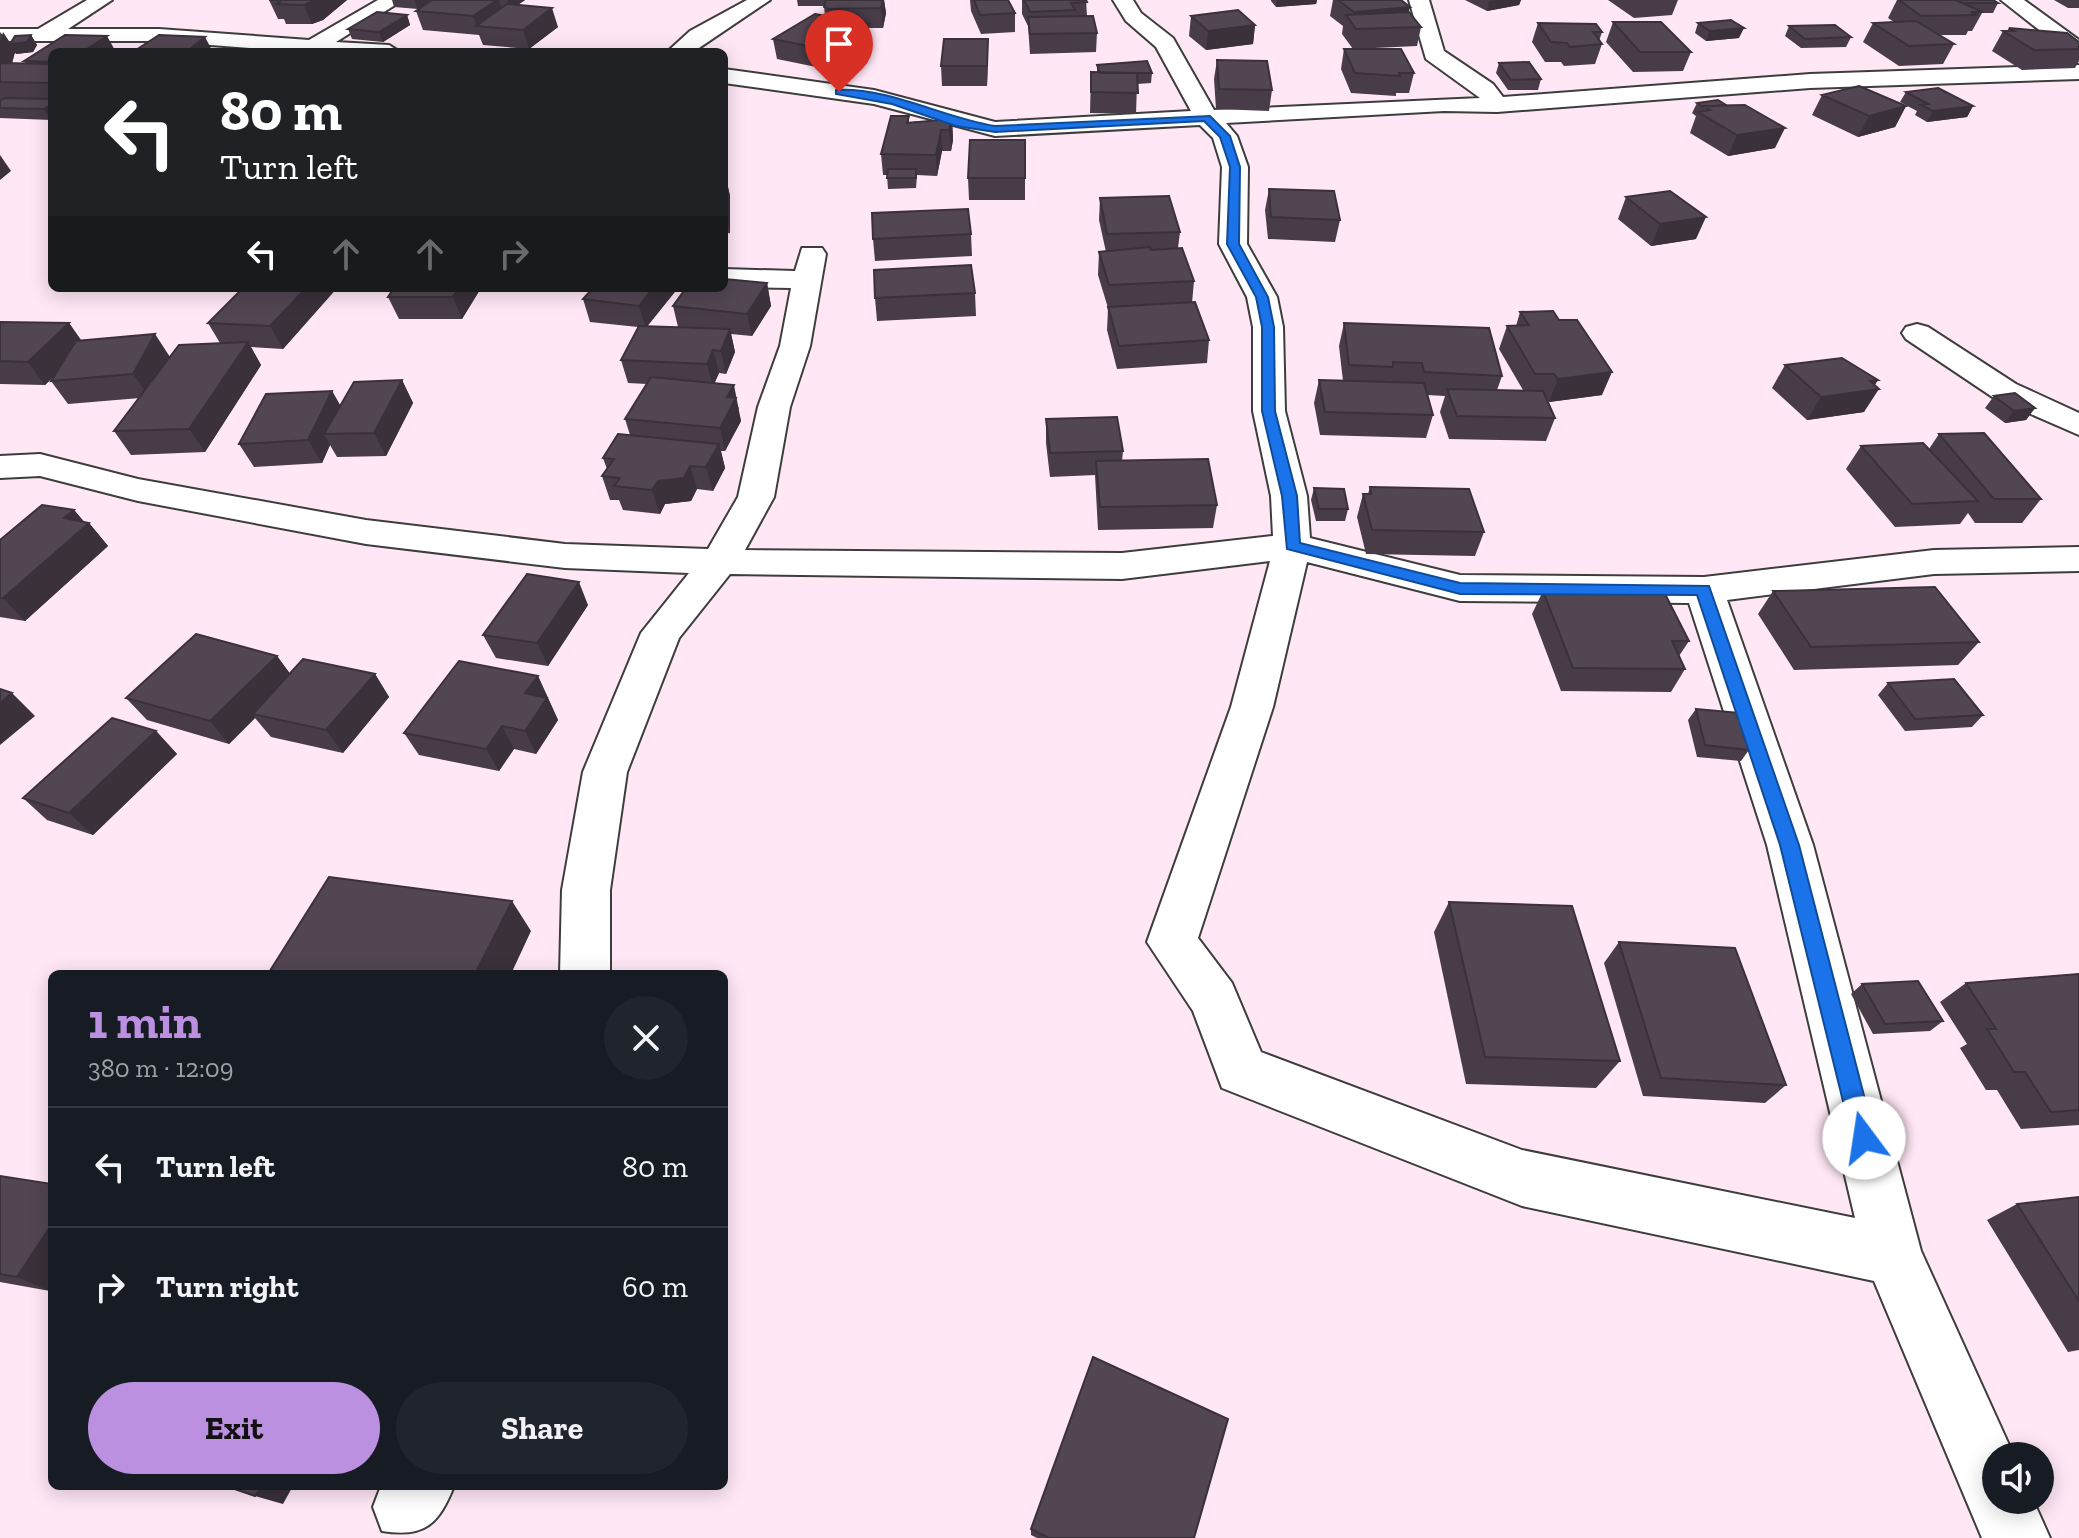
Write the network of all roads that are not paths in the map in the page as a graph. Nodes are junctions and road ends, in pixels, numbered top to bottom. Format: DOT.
graph roads {
  1 [pos="102,0"];
  2 [pos="393,0"];
  3 [pos="760,0"];
  4 [pos="1123,0"];
  5 [pos="1419,0"];
  6 [pos="2011,0"];
  7 [pos="44,34"];
  8 [pos="0,35"];
  9 [pos="315,45"];
  10 [pos="334,48"];
  11 [pos="687,48"];
  12 [pos="2079,50"];
  13 [pos="2079,72"];
  14 [pos="728,76"];
  15 [pos="1497,105"];
  16 [pos="1207,118"];
  17 [pos="728,277"];
  18 [pos="1917,333"];
  19 [pos="2079,425"];
  20 [pos="0,467"];
  21 [pos="1292,546"];
  22 [pos="2079,559"];
  23 [pos="720,561"];
  24 [pos="1704,590"];
  25 [pos="585,970"];
  26 [pos="1893,1255"];
  27 [pos="1982,1460"];
  28 [pos="2005,1514"];
  29 [pos="2016,1538"];
  1 -- 7 [label="street"];
  2 -- 9 [label="street"];
  3 -- 11 [label="street"];
  4 -- 16 [label="street"];
  5 -- 15 [label="street"];
  6 -- 12 [label="street"];
  7 -- 8 [label="street"];
  7 -- 9 [label="street"];
  9 -- 10 [label="street"];
  13 -- 15 [label="street"];
  14 -- 16 [label="street"];
  15 -- 16 [label="street"];
  16 -- 21 [label="street"];
  17 -- 23 [label="street"];
  18 -- 19 [label="street"];
  20 -- 23 [label="street"];
  21 -- 23 [label="street"];
  21 -- 24 [label="street"];
  21 -- 26 [label="street"];
  22 -- 24 [label="street"];
  23 -- 25 [label="street"];
  24 -- 26 [label="street"];
  26 -- 27 [label="street"];
  28 -- 29 [label="street"];
}
